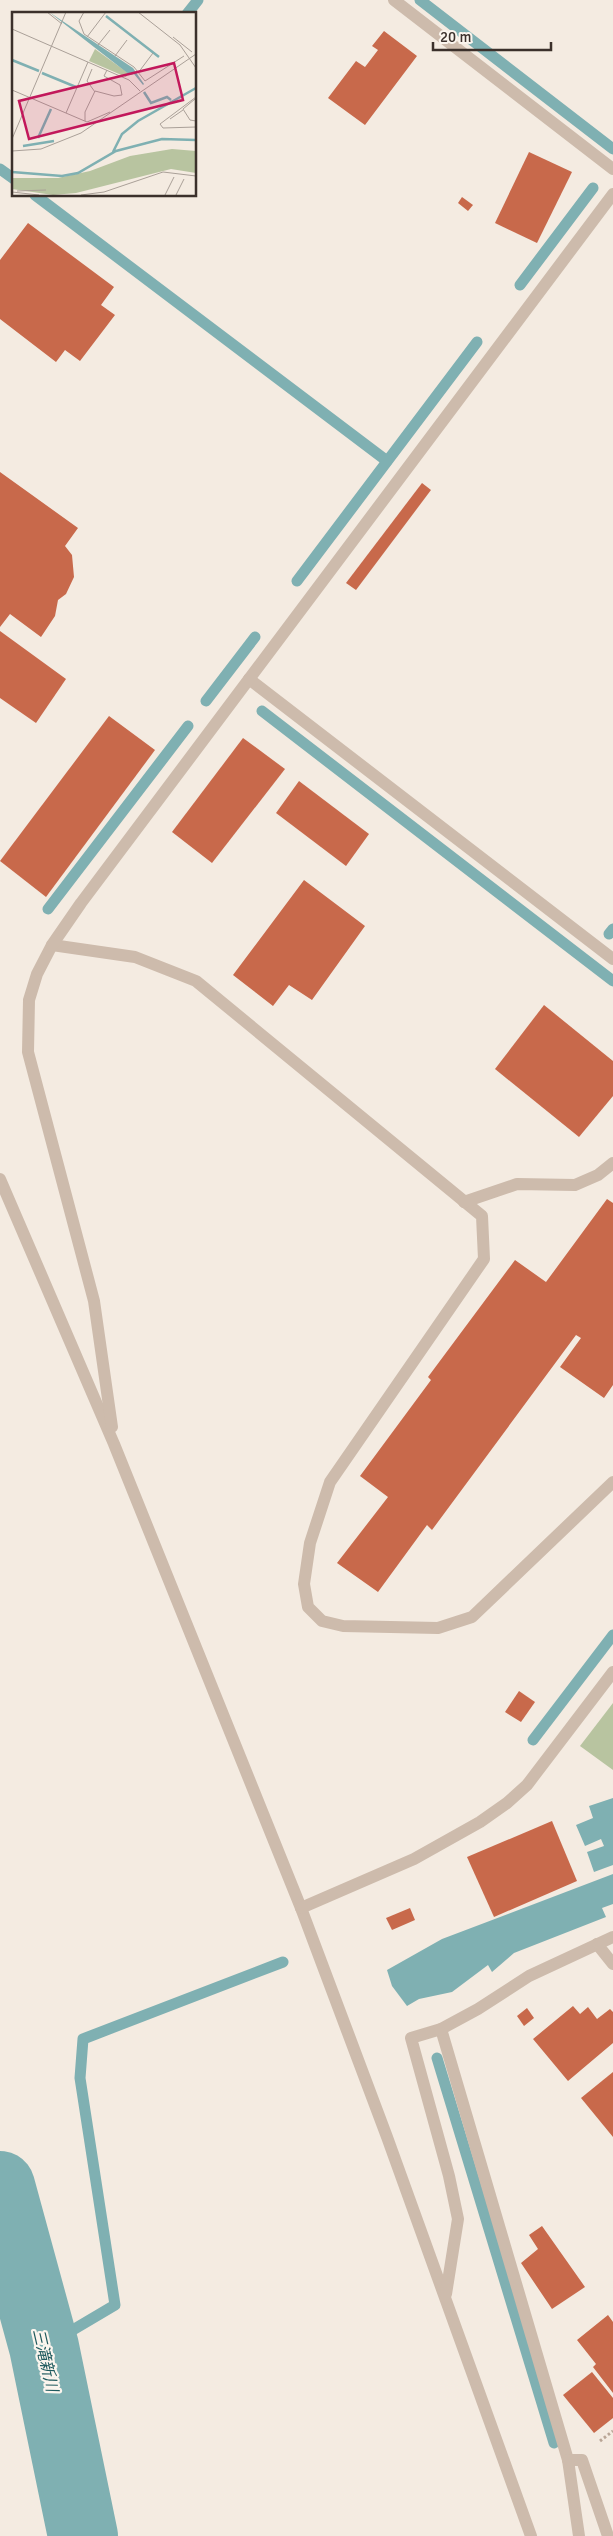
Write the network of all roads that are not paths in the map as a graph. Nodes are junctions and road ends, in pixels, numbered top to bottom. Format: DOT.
graph roads {
  1 [pos="394,0"];
  2 [pos="613,168"];
  3 [pos="613,194"];
  4 [pos="249,679"];
  5 [pos="52,945"];
  6 [pos="613,959"];
  7 [pos="613,1163"];
  8 [pos="0,1179"];
  9 [pos="464,1202"];
  10 [pos="114,1444"];
  11 [pos="613,1482"];
  12 [pos="613,1672"];
  13 [pos="301,1908"];
  14 [pos="613,1937"];
  15 [pos="597,1944"];
  16 [pos="613,1964"];
  17 [pos="441,2029"];
  18 [pos="445,2297"];
  19 [pos="568,2460"];
  20 [pos="531,2536"];
  21 [pos="579,2536"];
  22 [pos="608,2536"];
  1 -- 2 [label="street"];
  3 -- 4 [label="street"];
  4 -- 5 [label="street"];
  4 -- 6 [label="street"];
  5 -- 9 [label="street"];
  5 -- 10 [label="street"];
  7 -- 9 [label="street"];
  8 -- 10 [label="street"];
  9 -- 11 [label="street"];
  10 -- 13 [label="street"];
  12 -- 13 [label="street"];
  13 -- 18 [label="street"];
  14 -- 15 [label="street"];
  15 -- 16 [label="street"];
  15 -- 17 [label="street"];
  17 -- 18 [label="street"];
  17 -- 19 [label="street"];
  18 -- 20 [label="street"];
  19 -- 21 [label="street"];
  19 -- 22 [label="street"];
}
